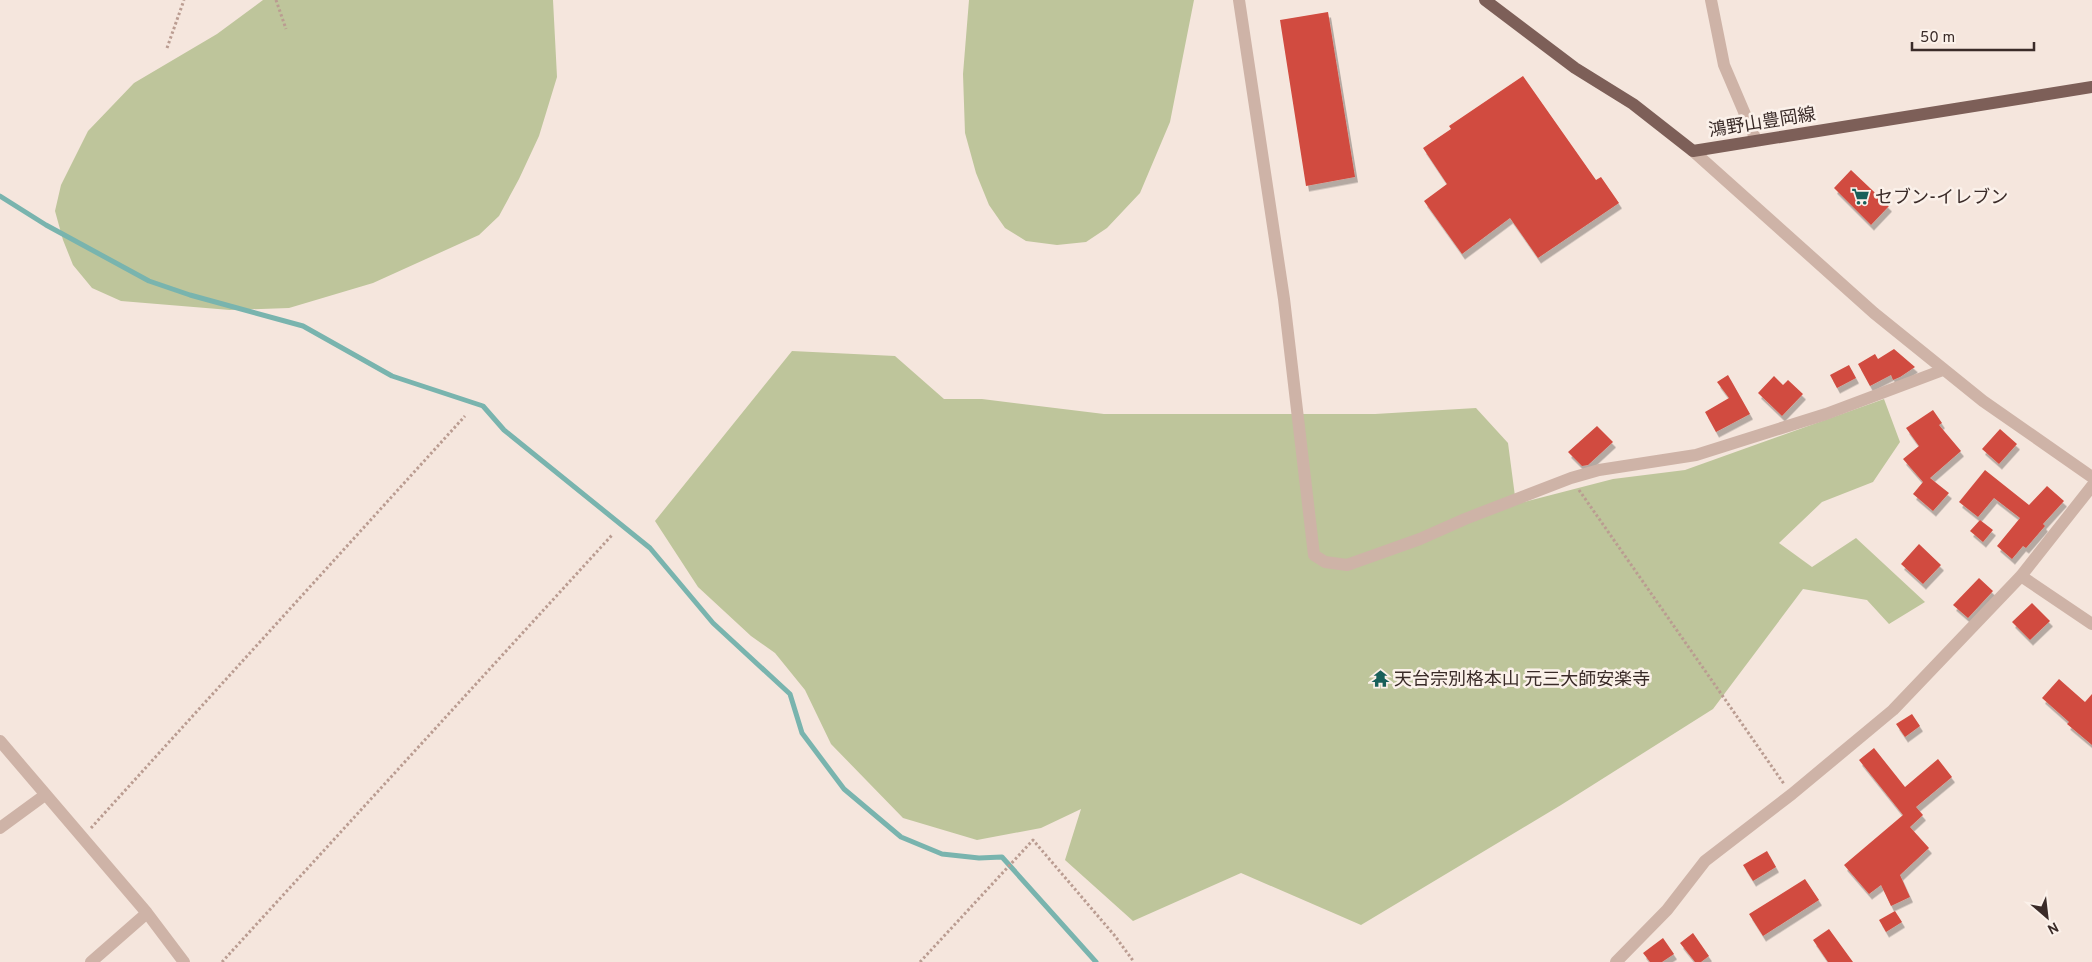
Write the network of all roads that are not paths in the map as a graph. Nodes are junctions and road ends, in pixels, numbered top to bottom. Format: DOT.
graph roads {
  1 [pos="1239,0"];
  2 [pos="1485,0"];
  3 [pos="1711,0"];
  4 [pos="2092,87"];
  5 [pos="1756,140"];
  6 [pos="1692,151"];
  7 [pos="1944,370"];
  8 [pos="2092,477"];
  9 [pos="2092,486"];
  10 [pos="2021,576"];
  11 [pos="2092,624"];
  12 [pos="0,741"];
  13 [pos="44,795"];
  14 [pos="0,828"];
  15 [pos="147,913"];
  16 [pos="91,962"];
  17 [pos="184,962"];
  18 [pos="1616,962"];
  1 -- 7 [label="street"];
  2 -- 6 [label="main road, 鴻野山豊岡線"];
  3 -- 5 [label="street"];
  4 -- 5 [label="main road, 鴻野山豊岡線"];
  5 -- 6 [label="main road, 鴻野山豊岡線"];
  6 -- 7 [label="street"];
  7 -- 8 [label="street"];
  9 -- 10 [label="street"];
  10 -- 11 [label="street"];
  10 -- 18 [label="street"];
  12 -- 13 [label="street"];
  13 -- 14 [label="street"];
  13 -- 15 [label="street"];
  15 -- 16 [label="street"];
  15 -- 17 [label="street"];
}
